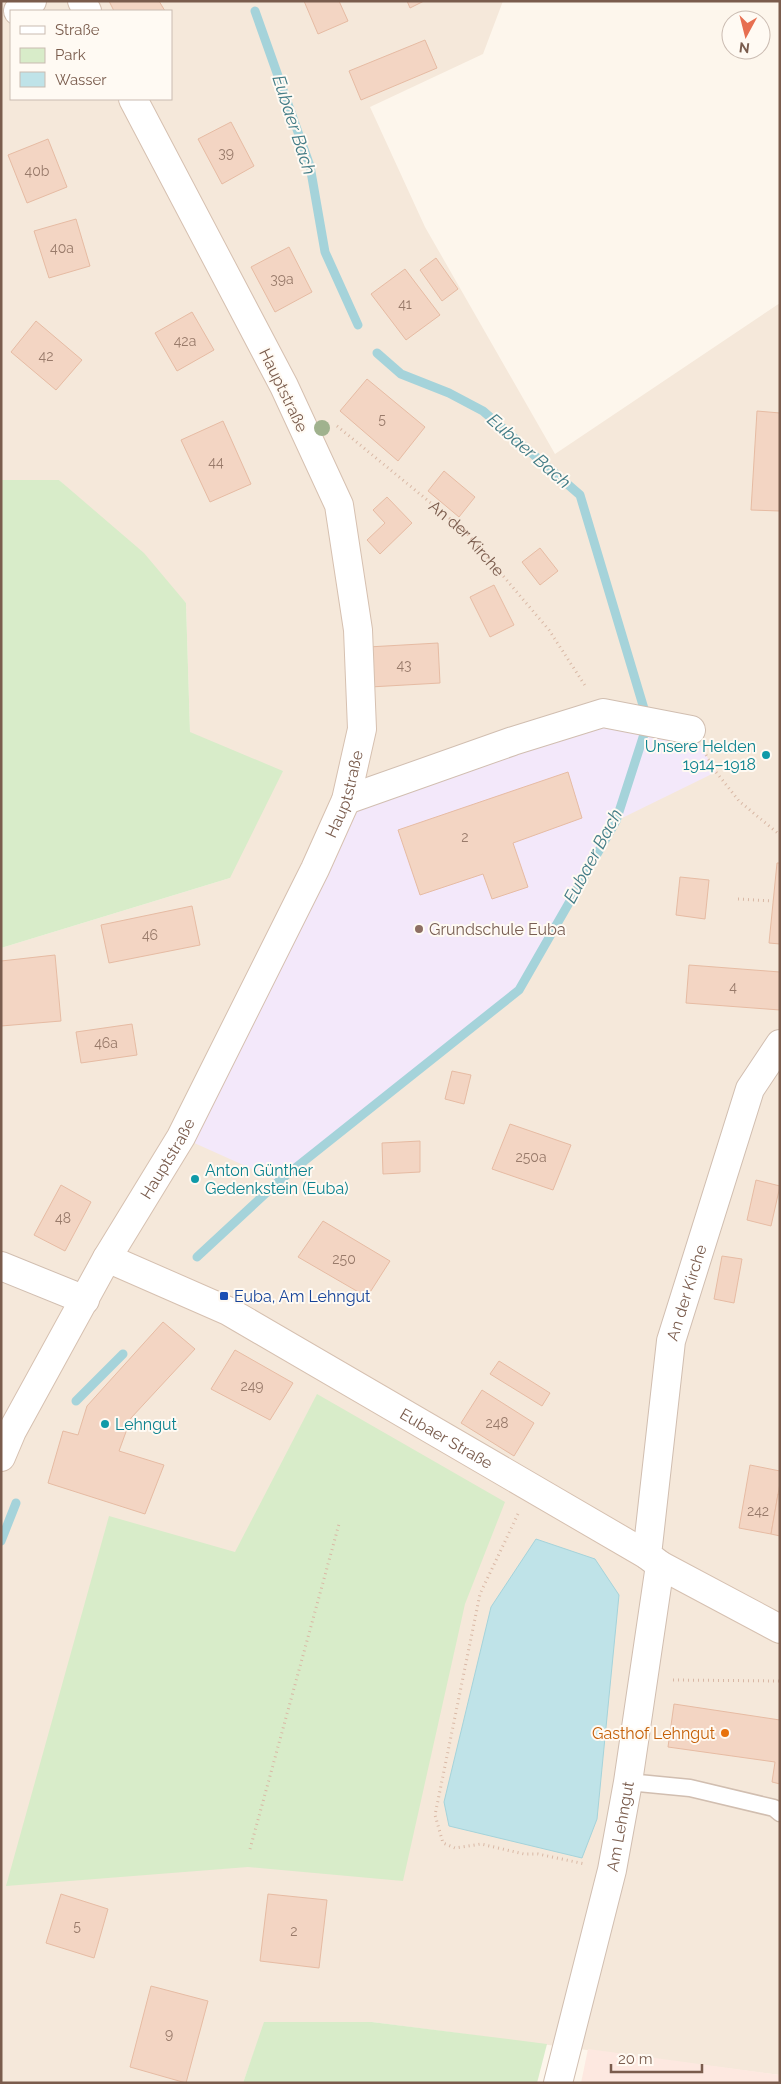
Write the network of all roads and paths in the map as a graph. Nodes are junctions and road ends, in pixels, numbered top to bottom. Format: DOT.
graph roads {
  1 [pos="32,1"];
  2 [pos="19,10"];
  3 [pos="134,100"];
  4 [pos="293,406"];
  5 [pos="602,713"];
  6 [pos="691,730"];
  7 [pos="346,800"];
  8 [pos="780,835"];
  9 [pos="738,899"];
  10 [pos="773,901"];
  11 [pos="780,1044"];
  12 [pos="107,1258"];
  13 [pos="1,1266"];
  14 [pos="85,1300"];
  15 [pos="1,1457"];
  16 [pos="530,1488"];
  17 [pos="338,1524"];
  18 [pos="654,1560"];
  19 [pos="780,1629"];
  20 [pos="643,1680"];
  21 [pos="780,1681"];
  22 [pos="628,1782"];
  23 [pos="780,1813"];
  24 [pos="250,1849"];
  25 [pos="612,1870"];
  26 [pos="558,2083"];
  1 -- 2 [label="street"];
  3 -- 4 [label="street, Hauptstraße"];
  4 -- 5 [label="path, An der Kirche"];
  4 -- 7 [label="street, Hauptstraße"];
  5 -- 6 [label="street"];
  5 -- 7 [label="street"];
  6 -- 8 [label="path"];
  7 -- 12 [label="street, Hauptstraße"];
  9 -- 10 [label="path"];
  11 -- 18 [label="street, An der Kirche"];
  12 -- 14 [label="street, Hauptstraße"];
  12 -- 16 [label="street, Eubaer Straße"];
  13 -- 14 [label="street"];
  14 -- 15 [label="street, Hauptstraße"];
  16 -- 18 [label="street, Eubaer Straße"];
  16 -- 25 [label="path"];
  17 -- 24 [label="path"];
  18 -- 19 [label="street, Eubaer Straße"];
  18 -- 20 [label="street, Am Lehngut"];
  20 -- 21 [label="path"];
  20 -- 22 [label="street, Am Lehngut"];
  22 -- 23 [label="lane"];
  22 -- 25 [label="street, Am Lehngut"];
  25 -- 26 [label="street, Am Lehngut"];
}
